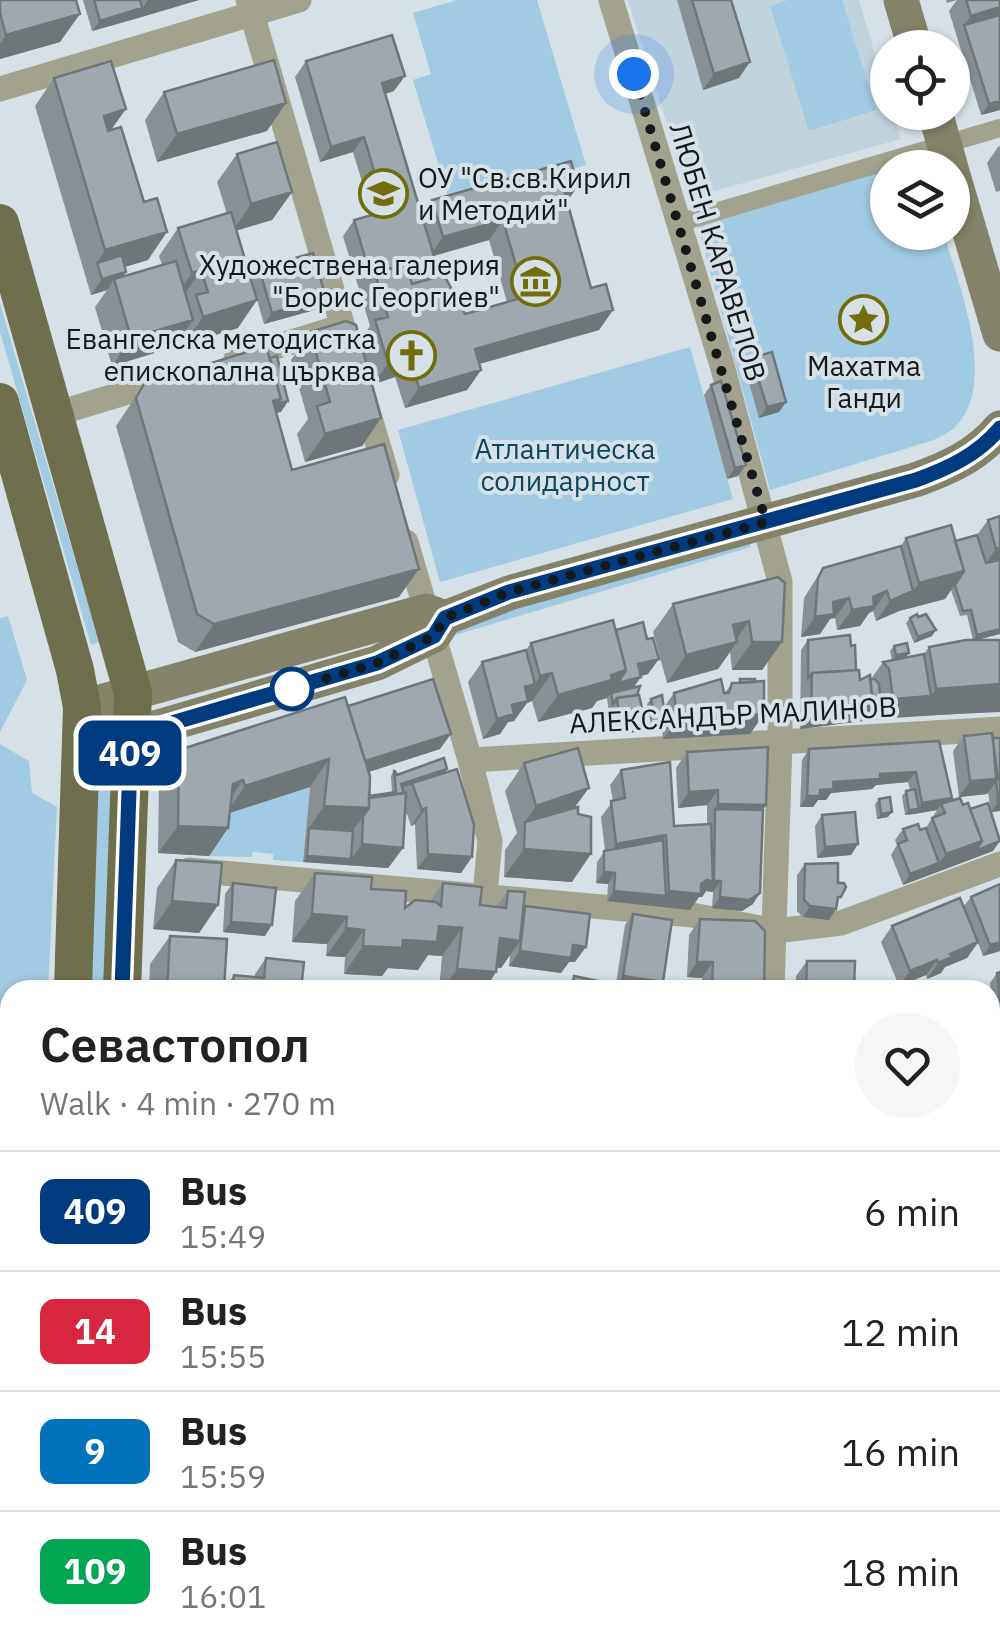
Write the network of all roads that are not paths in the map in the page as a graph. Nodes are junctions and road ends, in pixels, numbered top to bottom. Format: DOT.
graph roads {
  1 [pos="299,0"];
  2 [pos="611,0"];
  3 [pos="901,0"];
  4 [pos="250,7"];
  5 [pos="910,30"];
  6 [pos="0,90"];
  7 [pos="1000,128"];
  8 [pos="946,149"];
  9 [pos="678,223"];
  10 [pos="0,224"];
  11 [pos="342,326"];
  12 [pos="1000,334"];
  13 [pos="0,402"];
  14 [pos="54,414"];
  15 [pos="1000,428"];
  16 [pos="766,522"];
  17 [pos="435,622"];
  18 [pos="133,692"];
  19 [pos="82,707"];
  20 [pos="1000,729"];
  21 [pos="131,735"];
  22 [pos="780,743"];
  23 [pos="470,760"];
  24 [pos="1000,864"];
  25 [pos="176,869"];
  26 [pos="485,894"];
  27 [pos="776,931"];
  28 [pos="73,980"];
  29 [pos="122,980"];
  30 [pos="773,980"];
  1 -- 4 [label="street"];
  2 -- 9 [label="street, ЛЮБЕН КАРАВЕЛОВ"];
  3 -- 5 [label="main road"];
  4 -- 6 [label="street"];
  4 -- 11 [label="street"];
  7 -- 8 [label="street"];
  8 -- 9 [label="street"];
  8 -- 12 [label="main road"];
  9 -- 16 [label="street, ЛЮБЕН КАРАВЕЛОВ"];
  10 -- 14 [label="main road"];
  11 -- 14 [label="street"];
  11 -- 17 [label="street"];
  13 -- 19 [label="main road"];
  14 -- 18 [label="main road"];
  15 -- 16 [label="main road"];
  16 -- 17 [label="main road"];
  16 -- 22 [label="street, ЛЮБЕН КАРАВЕЛОВ"];
  17 -- 18 [label="main road"];
  17 -- 21 [label="main road"];
  17 -- 23 [label="street"];
  18 -- 19 [label="main road"];
  18 -- 21 [label="main road"];
  19 -- 28 [label="main road"];
  20 -- 22 [label="street, АЛЕКСАНДЪР МАЛИНОВ"];
  21 -- 29 [label="main road"];
  22 -- 23 [label="street, АЛЕКСАНДЪР МАЛИНОВ"];
  22 -- 27 [label="street, ЛЮБЕН КАРАВЕЛОВ"];
  23 -- 26 [label="street"];
  24 -- 27 [label="street"];
  25 -- 26 [label="street"];
  26 -- 27 [label="street"];
  27 -- 30 [label="street, ЛЮБЕН КАРАВЕЛОВ"];
}
